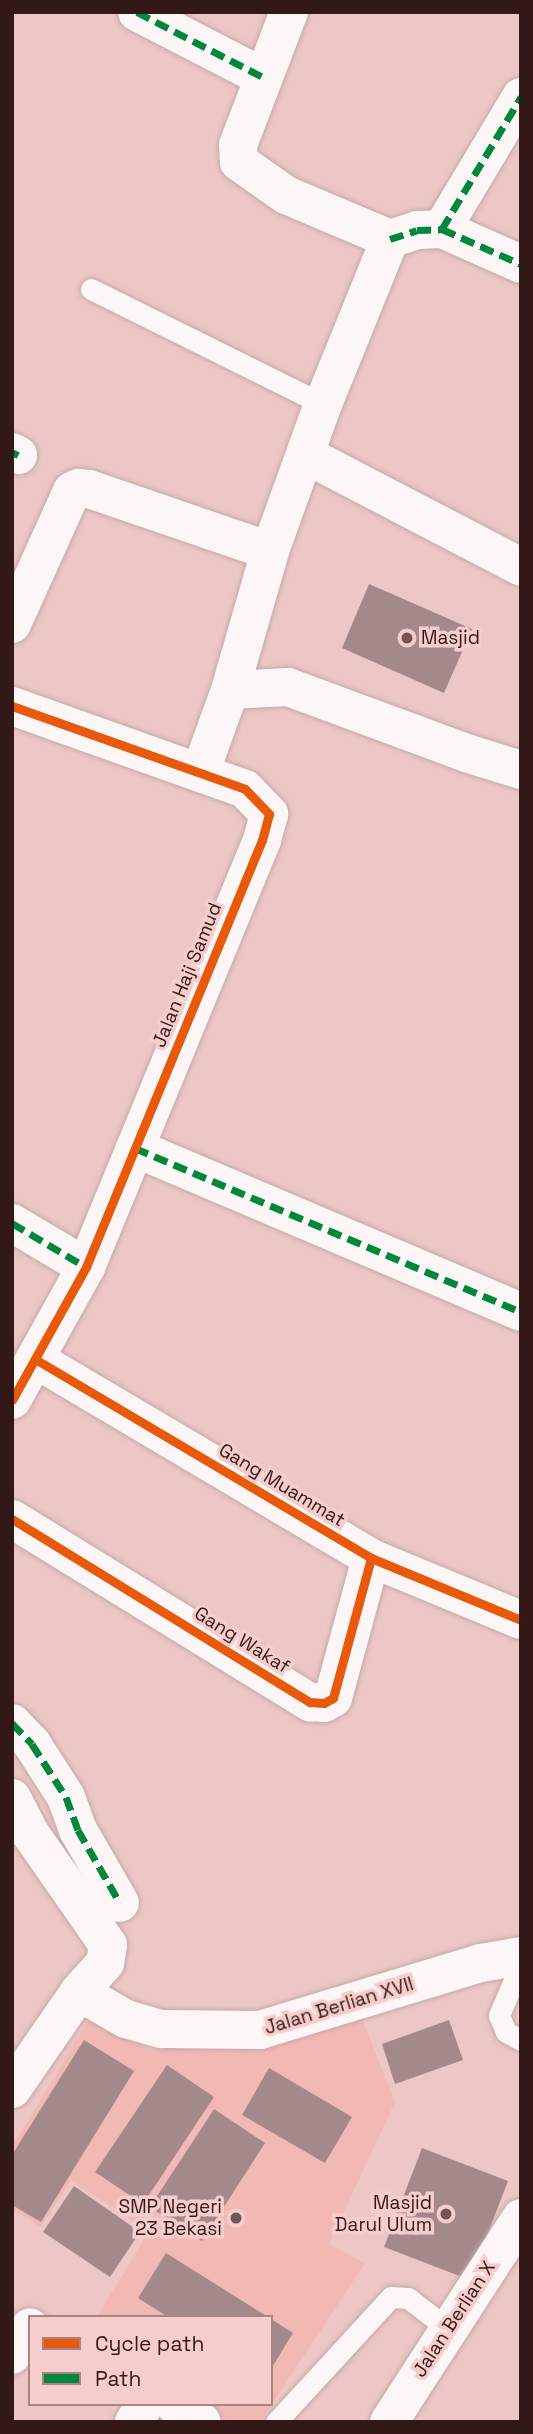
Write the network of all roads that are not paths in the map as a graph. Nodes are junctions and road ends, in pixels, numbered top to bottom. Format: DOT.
graph roads {
  1 [pos="137,12"];
  2 [pos="289,12"];
  3 [pos="263,77"];
  4 [pos="521,96"];
  5 [pos="442,229"];
  6 [pos="390,239"];
  7 [pos="521,264"];
  8 [pos="91,289"];
  9 [pos="323,404"];
  10 [pos="306,455"];
  11 [pos="270,551"];
  12 [pos="521,567"];
  13 [pos="12,624"];
  14 [pos="230,690"];
  15 [pos="12,706"];
  16 [pos="521,770"];
  17 [pos="200,773"];
  18 [pos="135,1148"];
  19 [pos="12,1223"];
  20 [pos="86,1268"];
  21 [pos="521,1312"];
  22 [pos="35,1359"];
  23 [pos="12,1400"];
  24 [pos="12,1519"];
  25 [pos="371,1558"];
  26 [pos="521,1620"];
  27 [pos="12,1723"];
  28 [pos="12,1745"];
  29 [pos="12,1798"];
  30 [pos="21,1845"];
  31 [pos="120,1903"];
  32 [pos="521,1956"];
  33 [pos="521,1964"];
  34 [pos="79,1992"];
  35 [pos="521,2040"];
  36 [pos="12,2089"];
  37 [pos="521,2218"];
  38 [pos="12,2301"];
  39 [pos="34,2315"];
  40 [pos="447,2328"];
  41 [pos="28,2330"];
  42 [pos="12,2355"];
  43 [pos="144,2406"];
  44 [pos="177,2406"];
  45 [pos="134,2422"];
  46 [pos="202,2422"];
  47 [pos="276,2422"];
  48 [pos="389,2422"];
  1 -- 3 [label="street"];
  2 -- 3 [label="street"];
  3 -- 6 [label="street"];
  4 -- 5 [label="street"];
  5 -- 6 [label="street"];
  5 -- 7 [label="street"];
  6 -- 9 [label="street"];
  8 -- 9 [label="lane"];
  9 -- 10 [label="street"];
  10 -- 11 [label="street"];
  10 -- 12 [label="street"];
  11 -- 13 [label="street"];
  11 -- 14 [label="street"];
  14 -- 16 [label="street"];
  14 -- 17 [label="street"];
  15 -- 17 [label="street, Jalan Haji Samud"];
  17 -- 18 [label="street, Jalan Haji Samud"];
  18 -- 20 [label="street, Jalan Haji Samud"];
  18 -- 21 [label="street"];
  19 -- 20 [label="street"];
  20 -- 22 [label="street, Jalan Haji Samud"];
  22 -- 23 [label="street, Jalan Haji Samud"];
  22 -- 25 [label="street, Gang Muammat"];
  24 -- 25 [label="street, Gang Wakaf"];
  25 -- 26 [label="street, Gang Muammat"];
  27 -- 31 [label="street"];
  28 -- 29 [label="street"];
  29 -- 30 [label="street"];
  30 -- 34 [label="street"];
  32 -- 34 [label="street, Jalan Berlian XVII"];
  33 -- 35 [label="lane"];
  34 -- 36 [label="street"];
  37 -- 40 [label="street, Jalan Berlian X"];
  38 -- 39 [label="street"];
  40 -- 47 [label="lane"];
  40 -- 48 [label="street, Jalan Berlian X"];
  41 -- 42 [label="street"];
  43 -- 45 [label="street"];
  44 -- 46 [label="street"];
}
